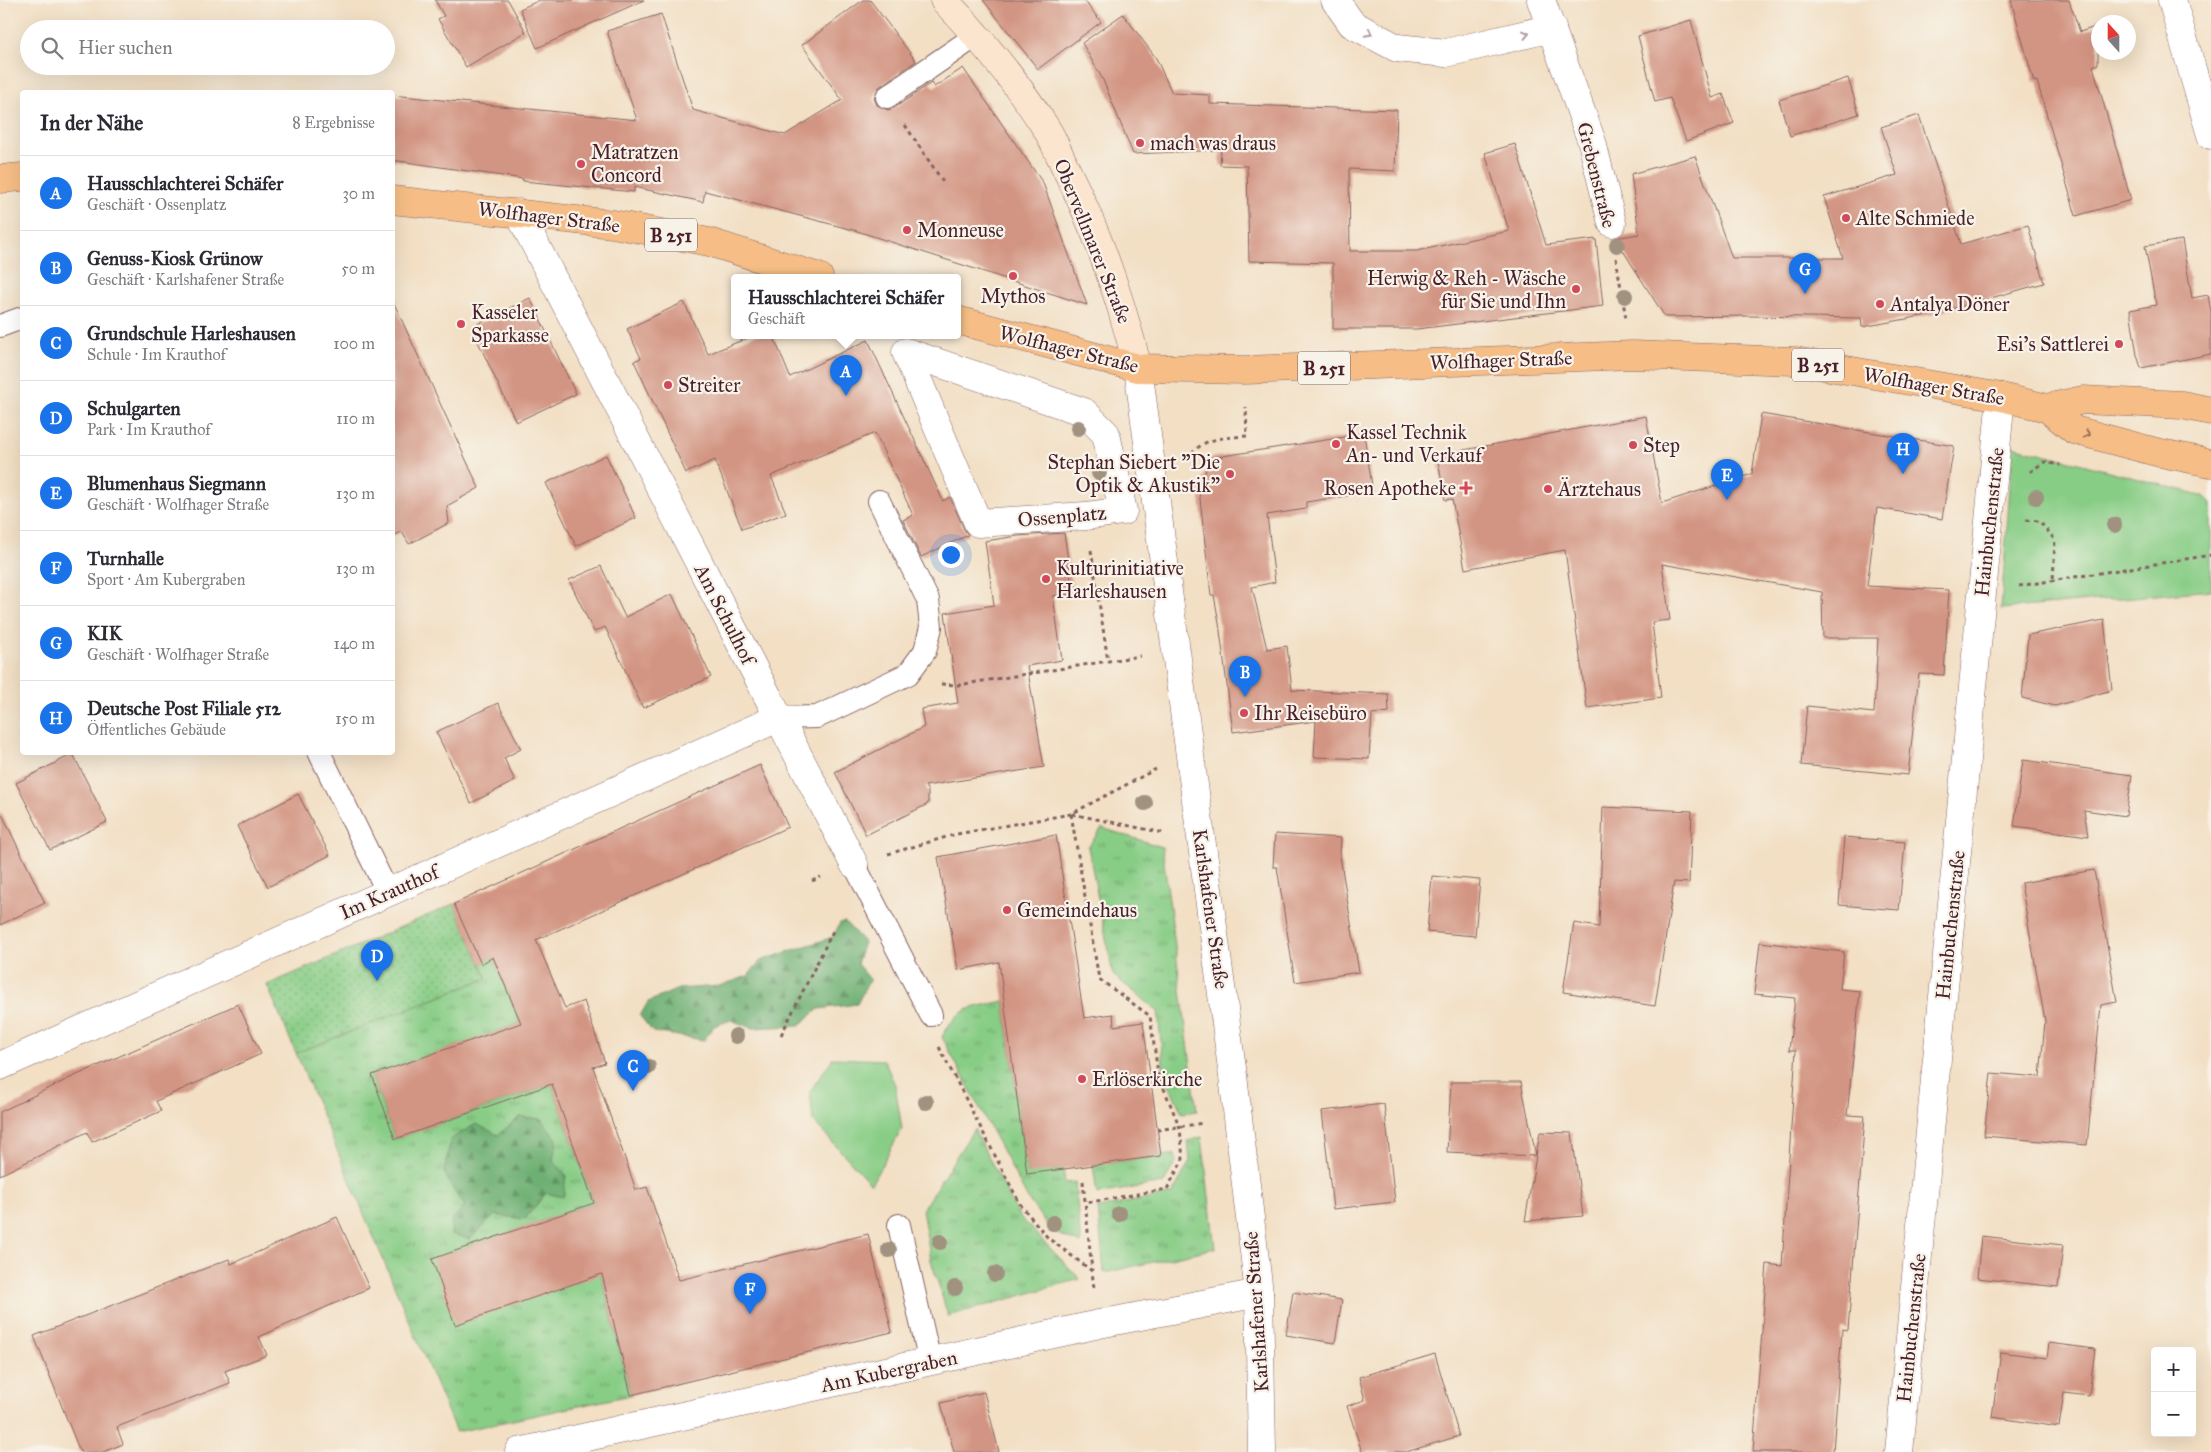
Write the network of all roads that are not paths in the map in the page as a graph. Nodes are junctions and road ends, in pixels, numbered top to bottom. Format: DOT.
graph roads {
  1 [pos="944,0"];
  2 [pos="1335,0"];
  3 [pos="1541,0"];
  4 [pos="2172,0"];
  5 [pos="1552,28"];
  6 [pos="977,35"];
  7 [pos="887,98"];
  8 [pos="2211,135"];
  9 [pos="20,177"];
  10 [pos="0,180"];
  11 [pos="395,200"];
  12 [pos="519,213"];
  13 [pos="1612,223"];
  14 [pos="810,274"];
  15 [pos="20,319"];
  16 [pos="961,321"];
  17 [pos="0,326"];
  18 [pos="1138,368"];
  19 [pos="2001,397"];
  20 [pos="2047,408"];
  21 [pos="2211,411"];
  22 [pos="2211,463"];
  23 [pos="879,501"];
  24 [pos="1086,516"];
  25 [pos="778,718"];
  26 [pos="320,755"];
  27 [pos="854,864"];
  28 [pos="388,892"];
  29 [pos="931,1015"];
  30 [pos="0,1066"];
  31 [pos="899,1225"];
  32 [pos="1259,1292"];
  33 [pos="930,1362"];
  34 [pos="519,1452"];
  35 [pos="1262,1452"];
  36 [pos="1899,1452"];
  1 -- 6 [label="main road, Obervellmarer Straße"];
  2 -- 5 [label="street, one-way"];
  3 -- 5 [label="street, Grebenstraße"];
  4 -- 8 [label="street"];
  5 -- 13 [label="street, Grebenstraße"];
  6 -- 7 [label="lane"];
  6 -- 18 [label="main road, Obervellmarer Straße"];
  9 -- 10 [label="main road"];
  11 -- 12 [label="main road, Wolfhager Straße / B 251"];
  12 -- 14 [label="main road, Wolfhager Straße / B 251"];
  12 -- 25 [label="street, Am Schulhof"];
  15 -- 17 [label="lane"];
  16 -- 18 [label="main road, Wolfhager Straße / B 251"];
  18 -- 19 [label="main road, Wolfhager Straße / B 251"];
  18 -- 32 [label="street, Karlshafener Straße"];
  19 -- 20 [label="main road, Wolfhager Straße / B 251"];
  19 -- 36 [label="street, Hainbuchenstraße"];
  20 -- 21 [label="main road, Wolfhager Straße / B 251"];
  20 -- 22 [label="main road, Wolfhager Straße / B 251, one-way"];
  23 -- 25 [label="lane"];
  24 -- 24 [label="street, Ossenplatz"];
  25 -- 27 [label="street, Am Schulhof"];
  25 -- 28 [label="street, Im Krauthof"];
  26 -- 28 [label="lane"];
  27 -- 29 [label="lane, Am Schulhof"];
  28 -- 30 [label="street, Im Krauthof"];
  31 -- 33 [label="lane"];
  32 -- 33 [label="street, Am Kubergraben"];
  32 -- 35 [label="street, Karlshafener Straße"];
  33 -- 34 [label="street, Am Kubergraben"];
}
